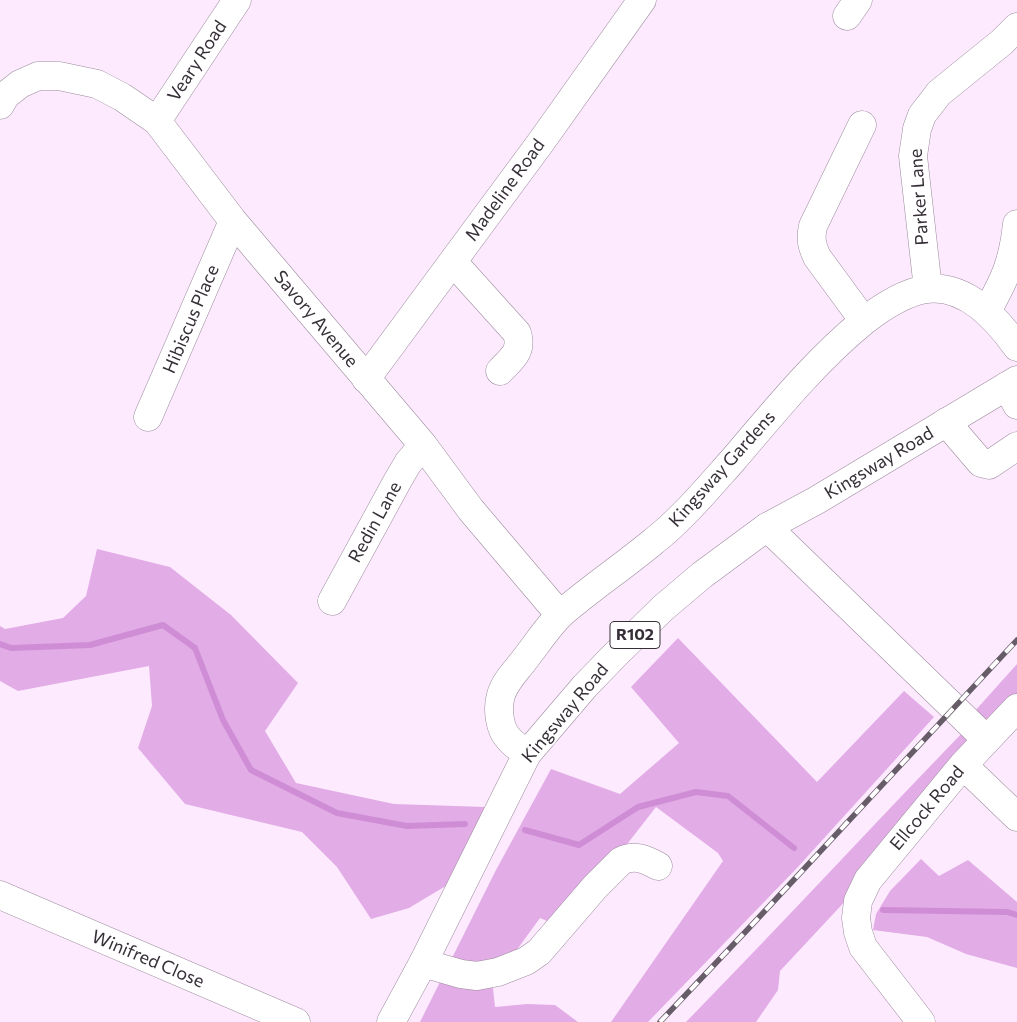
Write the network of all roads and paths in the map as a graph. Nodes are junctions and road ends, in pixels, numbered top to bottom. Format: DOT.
graph roads {
  1 [pos="237,0"];
  2 [pos="642,0"];
  3 [pos="1017,28"];
  4 [pos="0,105"];
  5 [pos="156,122"];
  6 [pos="862,125"];
  7 [pos="233,221"];
  8 [pos="1017,224"];
  9 [pos="453,262"];
  10 [pos="928,289"];
  11 [pos="988,311"];
  12 [pos="864,321"];
  13 [pos="1017,347"];
  14 [pos="500,371"];
  15 [pos="366,379"];
  16 [pos="1014,390"];
  17 [pos="148,417"];
  18 [pos="946,422"];
  19 [pos="423,445"];
  20 [pos="1017,446"];
  21 [pos="767,528"];
  22 [pos="332,601"];
  23 [pos="560,615"];
  24 [pos="1017,708"];
  25 [pos="986,739"];
  26 [pos="527,754"];
  27 [pos="963,765"];
  28 [pos="1017,817"];
  29 [pos="658,866"];
  30 [pos="0,895"];
  31 [pos="423,963"];
  32 [pos="296,1022"];
  33 [pos="391,1022"];
  34 [pos="921,1022"];
  1 -- 5 [label="street, Veary Road"];
  2 -- 9 [label="street, Madeline Road"];
  3 -- 10 [label="street, Parker Lane"];
  4 -- 5 [label="street, Savory Avenue"];
  5 -- 7 [label="street, Savory Avenue"];
  6 -- 12 [label="street"];
  7 -- 15 [label="street, Savory Avenue"];
  7 -- 17 [label="street, Hibiscus Place"];
  8 -- 11 [label="street"];
  9 -- 14 [label="street"];
  9 -- 15 [label="street, Madeline Road"];
  10 -- 11 [label="street, Kingsway Gardens"];
  10 -- 12 [label="street, Kingsway Gardens"];
  11 -- 13 [label="street, Kingsway Gardens"];
  12 -- 23 [label="street, Kingsway Gardens"];
  15 -- 19 [label="street, Savory Avenue"];
  16 -- 18 [label="street, Kingsway Road / R102"];
  18 -- 20 [label="street"];
  18 -- 21 [label="street, Kingsway Road / R102"];
  19 -- 22 [label="street, Redin Lane"];
  19 -- 23 [label="street, Savory Avenue"];
  21 -- 25 [label="street"];
  21 -- 26 [label="street, Kingsway Road / R102"];
  23 -- 26 [label="street, Kingsway Gardens"];
  24 -- 25 [label="street, Ellcock Road"];
  25 -- 27 [label="street, Ellcock Road"];
  26 -- 31 [label="street, Kingsway Road / R102"];
  27 -- 28 [label="street"];
  27 -- 34 [label="street, Ellcock Road"];
  29 -- 31 [label="street"];
  30 -- 32 [label="street, Winifred Close"];
  31 -- 33 [label="street, Kingsway Road / R102"];
}
